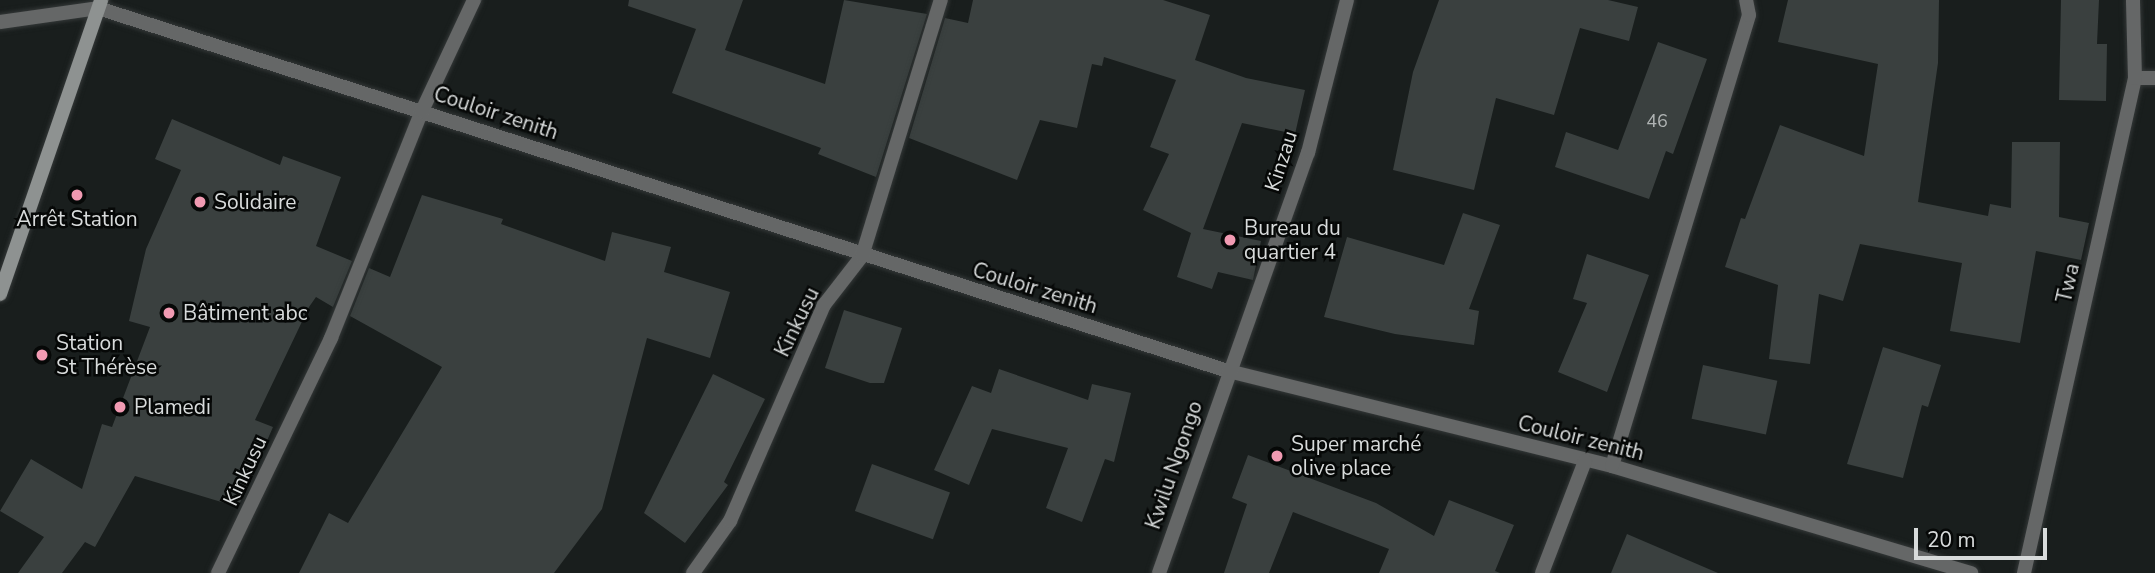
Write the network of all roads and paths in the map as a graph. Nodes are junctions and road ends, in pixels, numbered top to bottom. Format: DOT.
graph roads {
  1 [pos="474,0"];
  2 [pos="941,0"];
  3 [pos="1347,0"];
  4 [pos="1746,0"];
  5 [pos="2133,0"];
  6 [pos="99,4"];
  7 [pos="0,22"];
  8 [pos="2135,78"];
  9 [pos="2155,78"];
  10 [pos="422,111"];
  11 [pos="862,256"];
  12 [pos="0,293"];
  13 [pos="1228,371"];
  14 [pos="1585,461"];
  15 [pos="1612,466"];
  16 [pos="218,573"];
  17 [pos="693,573"];
  18 [pos="1159,573"];
  19 [pos="1542,573"];
  20 [pos="1970,573"];
  21 [pos="2024,573"];
  1 -- 10 [label="street, Kinkusu"];
  2 -- 11 [label="street, Kinkusu"];
  3 -- 13 [label="street, Kinzau"];
  4 -- 15 [label="street"];
  5 -- 8 [label="street, Twa"];
  6 -- 7 [label="street"];
  6 -- 10 [label="street, Couloir zenith"];
  6 -- 12 [label="street"];
  8 -- 9 [label="street"];
  8 -- 21 [label="street, Twa"];
  10 -- 11 [label="street, Couloir zenith"];
  10 -- 16 [label="street, Kinkusu"];
  11 -- 13 [label="street, Couloir zenith"];
  11 -- 17 [label="street, Kinkusu"];
  13 -- 14 [label="street, Couloir zenith"];
  13 -- 18 [label="street, Kwilu Ngongo"];
  14 -- 15 [label="street, Couloir zenith"];
  14 -- 19 [label="street"];
  15 -- 20 [label="street, Couloir zenith"];
}
